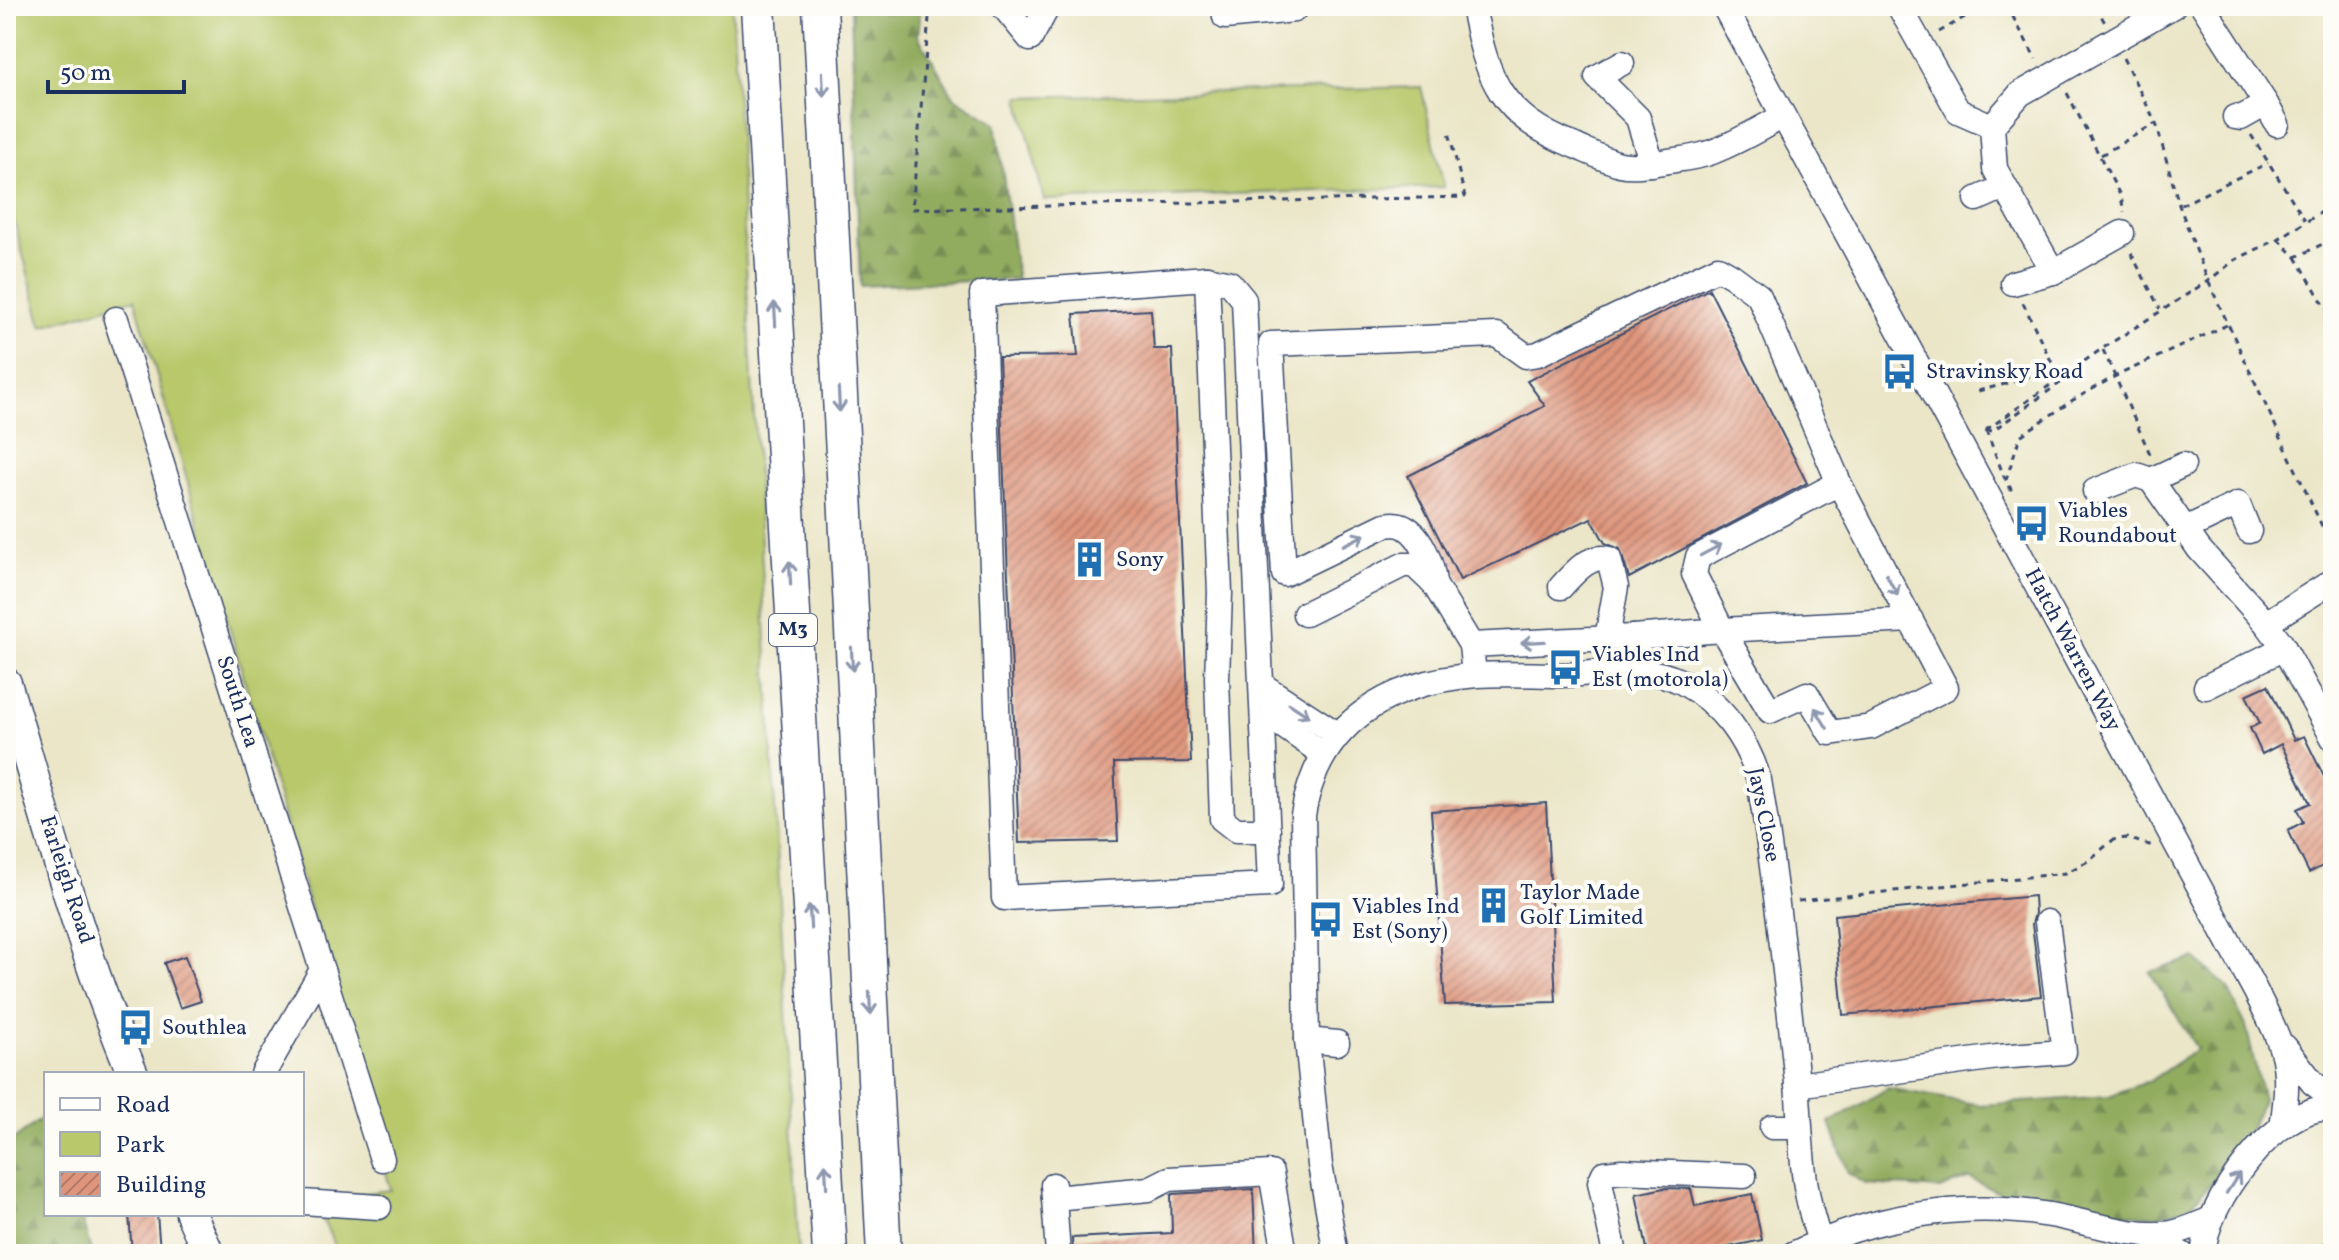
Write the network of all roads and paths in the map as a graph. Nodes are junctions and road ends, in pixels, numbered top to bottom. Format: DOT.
graph roads {
  1 [pos="758,6"];
  2 [pos="820,6"];
  3 [pos="930,6"];
  4 [pos="1003,6"];
  5 [pos="1048,6"];
  6 [pos="1297,6"];
  7 [pos="1473,6"];
  8 [pos="1724,6"];
  9 [pos="1899,6"];
  10 [pos="1984,6"];
  11 [pos="2007,6"];
  12 [pos="2096,6"];
  13 [pos="2173,6"];
  14 [pos="2203,6"];
  15 [pos="1220,19"];
  16 [pos="2114,39"];
  17 [pos="1919,43"];
  18 [pos="1622,63"];
  19 [pos="2051,75"];
  20 [pos="1783,116"];
  21 [pos="2238,118"];
  22 [pos="2156,123"];
  23 [pos="1992,126"];
  24 [pos="1449,132"];
  25 [pos="2100,155"];
  26 [pos="2268,163"];
  27 [pos="1652,164"];
  28 [pos="2004,187"];
  29 [pos="1977,199"];
  30 [pos="2179,205"];
  31 [pos="2333,205"];
  32 [pos="2306,221"];
  33 [pos="2122,233"];
  34 [pos="2278,239"];
  35 [pos="2333,239"];
  36 [pos="2296,257"];
  37 [pos="2053,272"];
  38 [pos="1207,278"];
  39 [pos="2208,281"];
  40 [pos="2013,283"];
  41 [pos="2160,309"];
  42 [pos="116,319"];
  43 [pos="2333,320"];
  44 [pos="2229,324"];
  45 [pos="2103,348"];
  46 [pos="2052,363"];
  47 [pos="2114,377"];
  48 [pos="2062,378"];
  49 [pos="1978,391"];
  50 [pos="2183,465"];
  51 [pos="2155,477"];
  52 [pos="2006,480"];
  53 [pos="1839,483"];
  54 [pos="2095,491"];
  55 [pos="2000,495"];
  56 [pos="2185,529"];
  57 [pos="2249,531"];
  58 [pos="2330,539"];
  59 [pos="2330,576"];
  60 [pos="1434,584"];
  61 [pos="1561,587"];
  62 [pos="1259,614"];
  63 [pos="1305,614"];
  64 [pos="1911,620"];
  65 [pos="1219,621"];
  66 [pos="2266,623"];
  67 [pos="1717,630"];
  68 [pos="1633,637"];
  69 [pos="1607,638"];
  70 [pos="1471,645"];
  71 [pos="2284,648"];
  72 [pos="1641,670"];
  73 [pos="1474,675"];
  74 [pos="6,683"];
  75 [pos="1262,685"];
  76 [pos="2206,687"];
  77 [pos="1263,712"];
  78 [pos="2333,738"];
  79 [pos="1302,739"];
  80 [pos="1330,744"];
  81 [pos="1265,756"];
  82 [pos="1268,830"];
  83 [pos="2161,843"];
  84 [pos="1791,901"];
  85 [pos="2047,922"];
  86 [pos="322,970"];
  87 [pos="1307,1040"];
  88 [pos="2281,1042"];
  89 [pos="1337,1043"];
  90 [pos="132,1072"];
  91 [pos="264,1072"];
  92 [pos="1797,1085"];
  93 [pos="2333,1098"];
  94 [pos="2333,1109"];
  95 [pos="2282,1126"];
  96 [pos="1772,1127"];
  97 [pos="1799,1127"];
  98 [pos="382,1159"];
  99 [pos="1744,1176"];
  100 [pos="304,1202"];
  101 [pos="379,1207"];
  102 [pos="192,1216"];
  103 [pos="2211,1219"];
  104 [pos="2333,1219"];
  105 [pos="2142,1233"];
  106 [pos="2333,1233"];
  107 [pos="1820,1241"];
  108 [pos="209,1254"];
  109 [pos="830,1254"];
  110 [pos="884,1254"];
  111 [pos="1058,1254"];
  112 [pos="1285,1254"];
  113 [pos="1336,1254"];
  114 [pos="1615,1254"];
  115 [pos="1793,1254"];
  116 [pos="2182,1254"];
  117 [pos="2204,1254"];
  118 [pos="2313,1254"];
  109 -- 1 [label="highway, M3, one-way"];
  2 -- 110 [label="highway, M3, one-way"];
  3 -- 24 [label="path"];
  4 -- 5 [label="street"];
  6 -- 15 [label="street"];
  7 -- 27 [label="street"];
  8 -- 20 [label="street, Hatch Warren Way"];
  9 -- 17 [label="street"];
  10 -- 17 [label="path"];
  11 -- 19 [label="path"];
  12 -- 16 [label="path"];
  13 -- 16 [label="street"];
  14 -- 21 [label="street"];
  16 -- 19 [label="street"];
  16 -- 22 [label="path"];
  17 -- 23 [label="street"];
  18 -- 27 [label="street"];
  19 -- 23 [label="street"];
  19 -- 25 [label="path"];
  20 -- 27 [label="street"];
  20 -- 88 [label="street, Hatch Warren Way"];
  21 -- 26 [label="path"];
  22 -- 25 [label="path"];
  22 -- 30 [label="path"];
  23 -- 28 [label="street"];
  25 -- 33 [label="path"];
  26 -- 30 [label="path"];
  26 -- 32 [label="path"];
  28 -- 29 [label="street"];
  28 -- 37 [label="street"];
  30 -- 39 [label="path"];
  31 -- 32 [label="path"];
  32 -- 34 [label="path"];
  33 -- 37 [label="street"];
  33 -- 41 [label="path"];
  34 -- 36 [label="path"];
  34 -- 39 [label="path"];
  35 -- 36 [label="path"];
  36 -- 43 [label="path"];
  37 -- 40 [label="street"];
  38 -- 62 [label="street"];
  38 -- 65 [label="street"];
  38 -- 82 [label="street"];
  39 -- 41 [label="path"];
  39 -- 44 [label="path"];
  40 -- 46 [label="path"];
  41 -- 45 [label="path"];
  42 -- 86 [label="street, South Lea"];
  44 -- 47 [label="path"];
  44 -- 58 [label="path"];
  45 -- 47 [label="path"];
  45 -- 48 [label="path"];
  46 -- 48 [label="path"];
  46 -- 49 [label="path"];
  47 -- 51 [label="path"];
  47 -- 52 [label="path"];
  48 -- 52 [label="path"];
  50 -- 51 [label="street"];
  51 -- 54 [label="street"];
  51 -- 56 [label="street"];
  52 -- 55 [label="path"];
  53 -- 60 [label="street, one-way"];
  53 -- 64 [label="street, one-way"];
  67 -- 53 [label="street, one-way"];
  56 -- 57 [label="street"];
  56 -- 66 [label="street"];
  58 -- 59 [label="path"];
  59 -- 66 [label="street"];
  60 -- 63 [label="street"];
  60 -- 70 [label="street"];
  61 -- 69 [label="street"];
  62 -- 65 [label="street"];
  62 -- 75 [label="street"];
  64 -- 67 [label="street"];
  64 -- 67 [label="street, one-way"];
  65 -- 82 [label="street"];
  66 -- 71 [label="street"];
  67 -- 68 [label="street"];
  68 -- 69 [label="street"];
  68 -- 72 [label="street"];
  69 -- 70 [label="street, one-way"];
  70 -- 73 [label="street"];
  71 -- 76 [label="street"];
  71 -- 78 [label="street"];
  72 -- 73 [label="street, Jays Close"];
  72 -- 92 [label="street, Jays Close"];
  73 -- 80 [label="street, Jays Close"];
  74 -- 90 [label="main road, Farleigh Road"];
  75 -- 77 [label="street"];
  75 -- 80 [label="street, one-way"];
  77 -- 79 [label="street"];
  77 -- 81 [label="street"];
  79 -- 80 [label="street"];
  79 -- 81 [label="street"];
  80 -- 87 [label="street, Jays Close"];
  81 -- 82 [label="street"];
  83 -- 84 [label="path"];
  85 -- 92 [label="street"];
  86 -- 91 [label="street"];
  86 -- 98 [label="street, South Lea"];
  87 -- 89 [label="street"];
  87 -- 113 [label="street, Jays Close"];
  88 -- 93 [label="street, Hatch Warren Way"];
  88 -- 95 [label="street, Hatch Warren Way"];
  92 -- 97 [label="street, Jays Close"];
  94 -- 95 [label="street"];
  103 -- 95 [label="street, one-way"];
  96 -- 97 [label="street"];
  97 -- 107 [label="street, Jays Close"];
  99 -- 114 [label="street"];
  100 -- 101 [label="street"];
  102 -- 108 [label="main road"];
  103 -- 105 [label="street"];
  103 -- 117 [label="street"];
  104 -- 106 [label="path"];
  105 -- 107 [label="street"];
  105 -- 116 [label="street"];
  106 -- 118 [label="path"];
  107 -- 115 [label="street"];
  111 -- 112 [label="street"];
}
